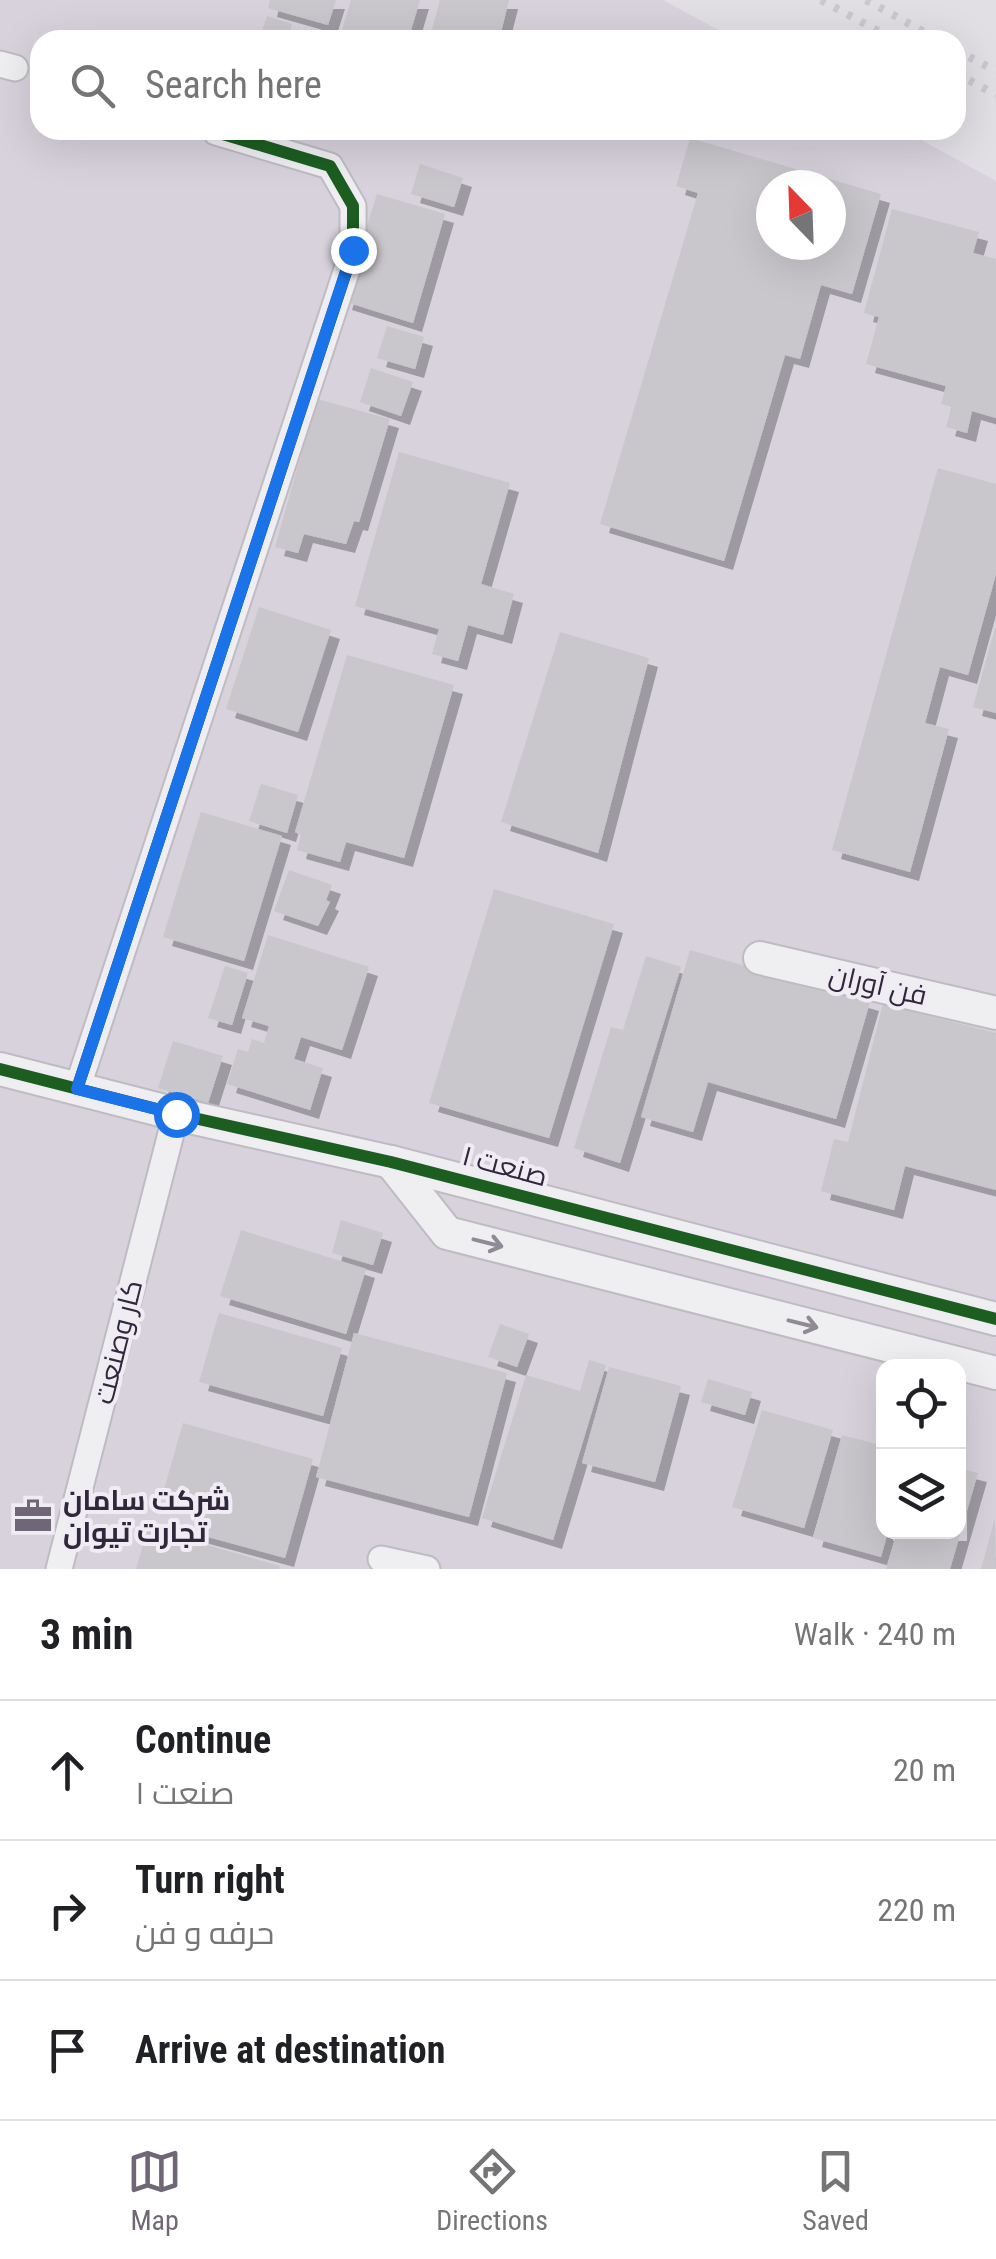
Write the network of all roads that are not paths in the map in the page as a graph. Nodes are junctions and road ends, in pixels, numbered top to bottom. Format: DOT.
graph roads {
  1 [pos="243,140"];
  2 [pos="760,958"];
  3 [pos="996,1012"];
  4 [pos="0,1069"];
  5 [pos="77,1089"];
  6 [pos="176,1114"];
  7 [pos="391,1162"];
  8 [pos="996,1318"];
  9 [pos="996,1373"];
  10 [pos="381,1558"];
  11 [pos="59,1569"];
  12 [pos="427,1569"];
  1 -- 5 [label="street"];
  2 -- 3 [label="street, فن آوران"];
  4 -- 5 [label="street, صنعت ۱"];
  5 -- 6 [label="street, صنعت ۱"];
  6 -- 7 [label="street, صنعت ۱"];
  6 -- 11 [label="street, کار وصنعت"];
  7 -- 8 [label="street, صنعت ۱"];
  7 -- 9 [label="street, one-way"];
  10 -- 12 [label="street"];
}
